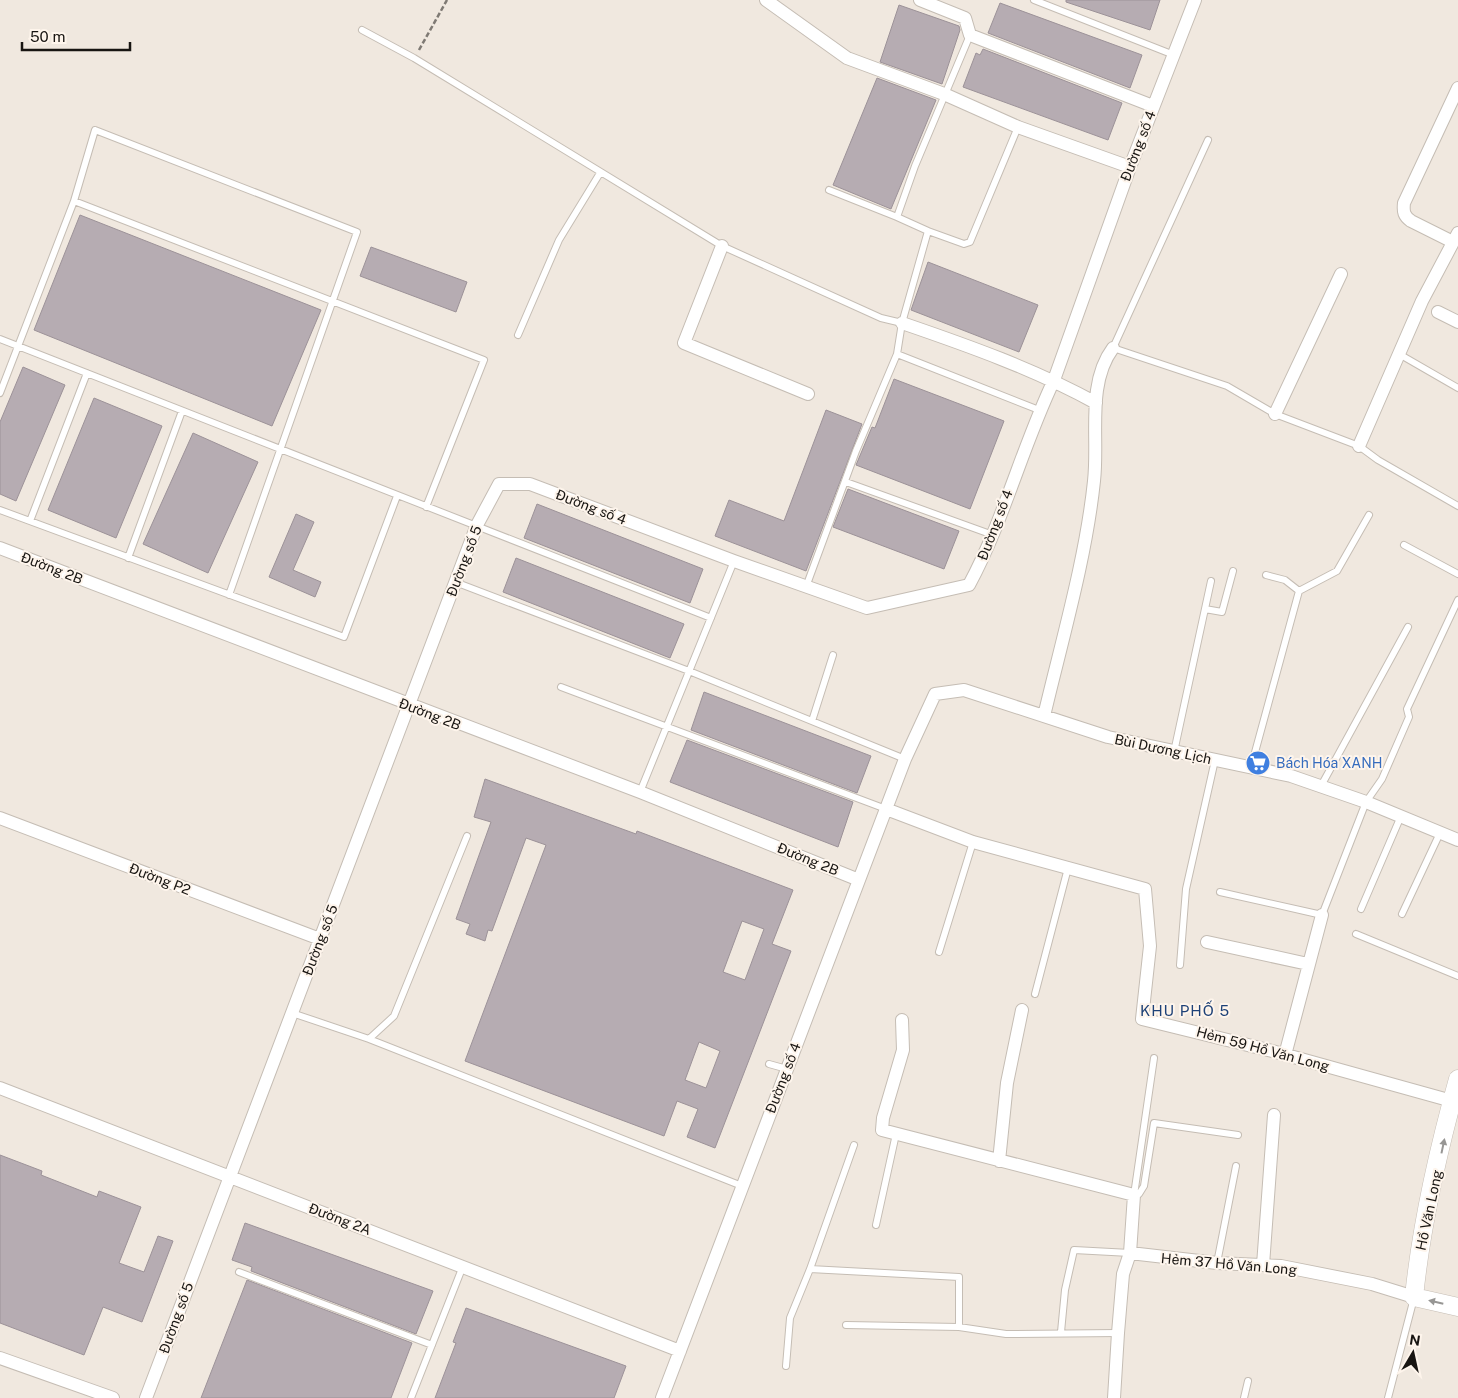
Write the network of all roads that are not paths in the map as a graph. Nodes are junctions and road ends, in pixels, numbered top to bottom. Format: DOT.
graph roads {
  1 [pos="766,0"];
  2 [pos="920,0"];
  3 [pos="1034,0"];
  4 [pos="1195,0"];
  5 [pos="362,30"];
  6 [pos="970,35"];
  7 [pos="1174,55"];
  8 [pos="1458,88"];
  9 [pos="944,94"];
  10 [pos="1153,106"];
  11 [pos="1018,127"];
  12 [pos="1208,140"];
  13 [pos="1130,167"];
  14 [pos="600,173"];
  15 [pos="829,190"];
  16 [pos="74,201"];
  17 [pos="897,217"];
  18 [pos="928,231"];
  19 [pos="1455,237"];
  20 [pos="722,246"];
  21 [pos="1341,274"];
  22 [pos="332,301"];
  23 [pos="1438,312"];
  24 [pos="1458,322"];
  25 [pos="902,323"];
  26 [pos="518,335"];
  27 [pos="0,339"];
  28 [pos="19,347"];
  29 [pos="1113,348"];
  30 [pos="897,354"];
  31 [pos="1399,354"];
  32 [pos="87,373"];
  33 [pos="1054,380"];
  34 [pos="1458,388"];
  35 [pos="0,393"];
  36 [pos="808,394"];
  37 [pos="1096,403"];
  38 [pos="1040,410"];
  39 [pos="182,411"];
  40 [pos="1275,414"];
  41 [pos="1359,446"];
  42 [pos="281,450"];
  43 [pos="846,482"];
  44 [pos="499,484"];
  45 [pos="397,496"];
  46 [pos="1458,506"];
  47 [pos="426,507"];
  48 [pos="0,510"];
  49 [pos="1368,515"];
  50 [pos="30,522"];
  51 [pos="477,525"];
  52 [pos="993,535"];
  53 [pos="1404,545"];
  54 [pos="0,548"];
  55 [pos="128,558"];
  56 [pos="734,562"];
  57 [pos="1233,571"];
  58 [pos="1458,574"];
  59 [pos="1266,575"];
  60 [pos="1211,581"];
  61 [pos="456,582"];
  62 [pos="806,587"];
  63 [pos="1299,590"];
  64 [pos="229,595"];
  65 [pos="1458,600"];
  66 [pos="1205,609"];
  67 [pos="711,618"];
  68 [pos="1408,627"];
  69 [pos="833,655"];
  70 [pos="689,671"];
  71 [pos="561,688"];
  72 [pos="410,706"];
  73 [pos="1044,716"];
  74 [pos="812,721"];
  75 [pos="666,727"];
  76 [pos="1174,752"];
  77 [pos="905,759"];
  78 [pos="1215,760"];
  79 [pos="1251,767"];
  80 [pos="1322,786"];
  81 [pos="640,792"];
  82 [pos="1366,802"];
  83 [pos="886,809"];
  84 [pos="1400,816"];
  85 [pos="0,818"];
  86 [pos="1440,833"];
  87 [pos="467,836"];
  88 [pos="1458,840"];
  89 [pos="973,842"];
  90 [pos="1068,868"];
  91 [pos="859,880"];
  92 [pos="1220,892"];
  93 [pos="1361,909"];
  94 [pos="1402,914"];
  95 [pos="1322,915"];
  96 [pos="1356,934"];
  97 [pos="320,939"];
  98 [pos="1207,942"];
  99 [pos="939,952"];
  100 [pos="1308,964"];
  101 [pos="1180,965"];
  102 [pos="1458,976"];
  103 [pos="1035,994"];
  104 [pos="1022,1010"];
  105 [pos="292,1013"];
  106 [pos="902,1020"];
  107 [pos="369,1039"];
  108 [pos="1285,1055"];
  109 [pos="1154,1058"];
  110 [pos="770,1064"];
  111 [pos="787,1069"];
  112 [pos="1458,1080"];
  113 [pos="0,1088"];
  114 [pos="1452,1101"];
  115 [pos="1274,1115"];
  116 [pos="896,1134"];
  117 [pos="1238,1135"];
  118 [pos="854,1145"];
  119 [pos="999,1161"];
  120 [pos="1236,1166"];
  121 [pos="229,1175"];
  122 [pos="742,1186"];
  123 [pos="1134,1195"];
  124 [pos="876,1225"];
  125 [pos="1130,1253"];
  126 [pos="1217,1263"];
  127 [pos="1263,1265"];
  128 [pos="463,1266"];
  129 [pos="810,1269"];
  130 [pos="239,1272"];
  131 [pos="1414,1297"];
  132 [pos="1458,1307"];
  133 [pos="846,1325"];
  134 [pos="958,1327"];
  135 [pos="1061,1332"];
  136 [pos="1118,1333"];
  137 [pos="432,1345"];
  138 [pos="680,1351"];
  139 [pos="0,1358"];
  140 [pos="786,1366"];
  141 [pos="1248,1381"];
  142 [pos="113,1398"];
  143 [pos="146,1398"];
  144 [pos="411,1398"];
  145 [pos="662,1398"];
  146 [pos="1114,1398"];
  147 [pos="1244,1398"];
  148 [pos="1388,1398"];
  1 -- 9 [label="street"];
  2 -- 6 [label="street"];
  3 -- 7 [label="lane"];
  4 -- 7 [label="street, Đường số 4"];
  5 -- 14 [label="lane"];
  6 -- 9 [label="lane"];
  6 -- 10 [label="street"];
  7 -- 10 [label="street, Đường số 4"];
  8 -- 19 [label="street"];
  9 -- 11 [label="street"];
  9 -- 17 [label="lane"];
  10 -- 13 [label="street, Đường số 4"];
  11 -- 13 [label="street"];
  11 -- 18 [label="lane"];
  12 -- 29 [label="lane"];
  13 -- 33 [label="street, Đường số 4"];
  14 -- 20 [label="lane"];
  14 -- 26 [label="lane"];
  15 -- 17 [label="lane"];
  16 -- 22 [label="lane"];
  16 -- 22 [label="lane"];
  16 -- 28 [label="lane"];
  17 -- 18 [label="lane"];
  18 -- 25 [label="lane"];
  19 -- 31 [label="street"];
  20 -- 25 [label="lane"];
  20 -- 36 [label="street"];
  21 -- 40 [label="street"];
  22 -- 42 [label="lane"];
  22 -- 47 [label="lane"];
  23 -- 24 [label="street"];
  25 -- 30 [label="lane"];
  25 -- 33 [label="street"];
  27 -- 28 [label="lane"];
  28 -- 32 [label="lane"];
  28 -- 35 [label="lane"];
  29 -- 37 [label="street"];
  29 -- 40 [label="lane"];
  30 -- 38 [label="lane"];
  30 -- 43 [label="lane"];
  31 -- 34 [label="lane"];
  31 -- 41 [label="street"];
  32 -- 39 [label="lane"];
  32 -- 50 [label="lane"];
  33 -- 37 [label="street"];
  33 -- 38 [label="street, Đường số 4"];
  37 -- 73 [label="street"];
  38 -- 52 [label="street, Đường số 4"];
  39 -- 42 [label="lane"];
  39 -- 55 [label="lane"];
  40 -- 41 [label="lane"];
  41 -- 46 [label="lane"];
  42 -- 45 [label="lane"];
  42 -- 64 [label="lane"];
  43 -- 52 [label="lane"];
  43 -- 62 [label="lane"];
  44 -- 51 [label="street, Đường số 5"];
  44 -- 56 [label="street, Đường số 4"];
  45 -- 47 [label="lane"];
  45 -- 64 [label="lane"];
  47 -- 51 [label="lane"];
  48 -- 50 [label="lane"];
  49 -- 63 [label="lane"];
  50 -- 55 [label="lane"];
  51 -- 61 [label="street, Đường số 5"];
  51 -- 67 [label="lane"];
  52 -- 62 [label="street, Đường số 4"];
  53 -- 58 [label="lane"];
  54 -- 72 [label="street, Đường 2B"];
  55 -- 64 [label="lane"];
  56 -- 62 [label="street, Đường số 4"];
  56 -- 67 [label="lane"];
  57 -- 66 [label="lane"];
  59 -- 63 [label="lane"];
  60 -- 66 [label="lane"];
  61 -- 70 [label="lane"];
  61 -- 72 [label="street, Đường số 5"];
  63 -- 79 [label="lane"];
  65 -- 82 [label="lane"];
  66 -- 76 [label="lane"];
  67 -- 70 [label="lane"];
  68 -- 80 [label="lane"];
  69 -- 74 [label="lane"];
  70 -- 74 [label="lane"];
  70 -- 75 [label="lane"];
  71 -- 75 [label="lane"];
  72 -- 81 [label="street, Đường 2B"];
  72 -- 97 [label="street, Đường số 5"];
  73 -- 76 [label="street, Bùi Dương Lịch"];
  73 -- 77 [label="street, Bùi Dương Lịch"];
  74 -- 77 [label="lane"];
  75 -- 81 [label="lane"];
  75 -- 83 [label="lane"];
  76 -- 78 [label="street, Bùi Dương Lịch"];
  77 -- 83 [label="street, Đường số 4"];
  78 -- 79 [label="street, Bùi Dương Lịch"];
  78 -- 101 [label="lane"];
  79 -- 80 [label="street, Bùi Dương Lịch"];
  80 -- 82 [label="street, Bùi Dương Lịch"];
  81 -- 91 [label="street, Đường 2B"];
  82 -- 84 [label="street, Bùi Dương Lịch"];
  82 -- 95 [label="lane"];
  83 -- 89 [label="street, Hẻm 59 Hồ Văn Long"];
  83 -- 91 [label="street, Đường số 4"];
  84 -- 86 [label="street, Bùi Dương Lịch"];
  84 -- 93 [label="lane"];
  85 -- 97 [label="street, Đường P2"];
  86 -- 88 [label="street, Bùi Dương Lịch"];
  86 -- 94 [label="lane"];
  87 -- 107 [label="lane"];
  89 -- 90 [label="street, Hẻm 59 Hồ Văn Long"];
  89 -- 99 [label="lane"];
  90 -- 103 [label="lane"];
  90 -- 108 [label="street, Hẻm 59 Hồ Văn Long"];
  91 -- 111 [label="street, Đường số 4"];
  92 -- 95 [label="lane"];
  95 -- 100 [label="street"];
  96 -- 102 [label="lane"];
  97 -- 105 [label="street, Đường số 5"];
  98 -- 100 [label="street"];
  100 -- 108 [label="street"];
  104 -- 119 [label="street"];
  105 -- 107 [label="lane"];
  105 -- 121 [label="street, Đường số 5"];
  106 -- 116 [label="street"];
  107 -- 122 [label="lane"];
  108 -- 114 [label="street, Hẻm 59 Hồ Văn Long"];
  109 -- 123 [label="lane"];
  110 -- 111 [label="lane"];
  111 -- 122 [label="street, Đường số 4"];
  112 -- 114 [label="street, Hồ Văn Long"];
  113 -- 121 [label="street, Đường 2A"];
  131 -- 114 [label="street, Hồ Văn Long, one-way"];
  115 -- 127 [label="street"];
  116 -- 119 [label="street"];
  116 -- 124 [label="lane"];
  117 -- 123 [label="lane"];
  118 -- 129 [label="lane"];
  119 -- 123 [label="street"];
  120 -- 126 [label="lane"];
  121 -- 128 [label="street, Đường 2A"];
  121 -- 143 [label="street, Đường số 5"];
  122 -- 138 [label="street, Đường số 4"];
  123 -- 125 [label="street"];
  125 -- 126 [label="street, Hẻm 37 Hồ Văn Long"];
  125 -- 135 [label="lane"];
  125 -- 136 [label="street"];
  126 -- 127 [label="street, Hẻm 37 Hồ Văn Long"];
  127 -- 131 [label="street, Hẻm 37 Hồ Văn Long"];
  128 -- 137 [label="lane"];
  128 -- 138 [label="street, Đường 2A"];
  129 -- 134 [label="lane"];
  129 -- 140 [label="lane"];
  130 -- 137 [label="lane"];
  132 -- 131 [label="street, one-way"];
  131 -- 148 [label="lane"];
  133 -- 134 [label="lane"];
  134 -- 135 [label="lane"];
  135 -- 136 [label="lane"];
  136 -- 146 [label="street"];
  137 -- 144 [label="lane"];
  138 -- 145 [label="street, Đường số 4"];
  139 -- 142 [label="street"];
  141 -- 147 [label="lane"];
}
